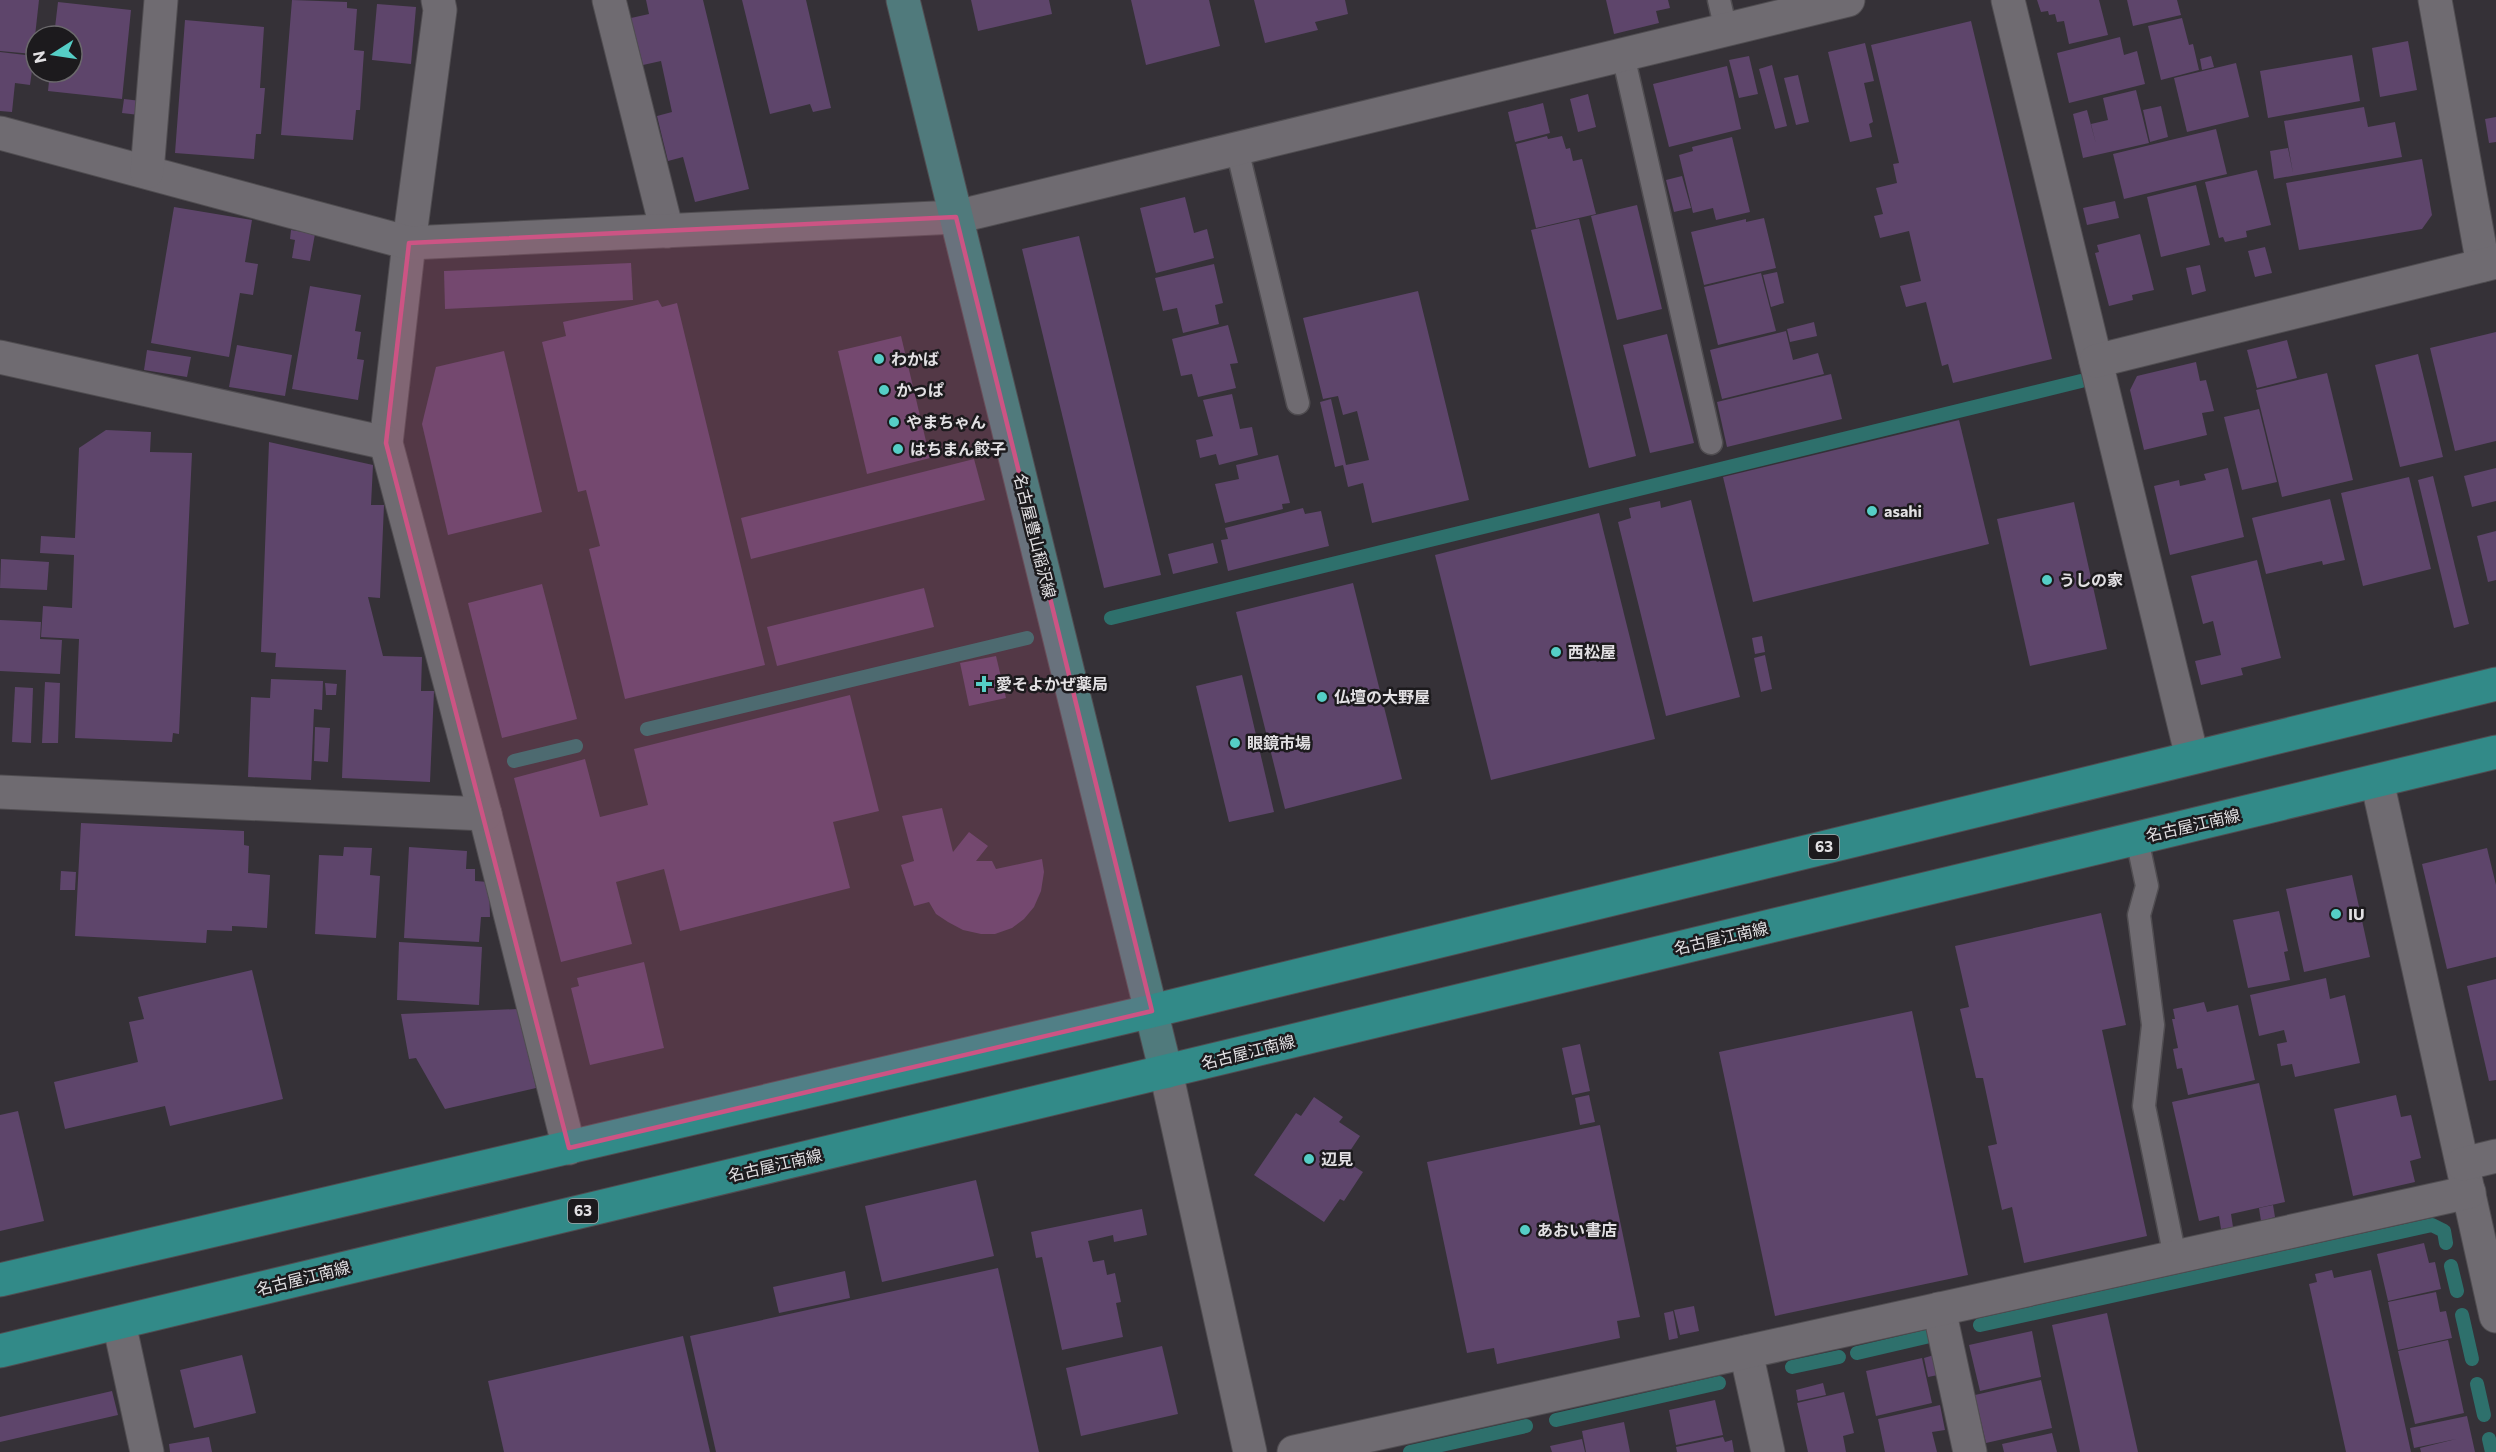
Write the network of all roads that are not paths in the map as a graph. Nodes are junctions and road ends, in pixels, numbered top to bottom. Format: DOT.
graph roads {
  1 [pos="160,0"];
  2 [pos="438,0"];
  3 [pos="609,0"];
  4 [pos="903,0"];
  5 [pos="1848,0"];
  6 [pos="2008,0"];
  7 [pos="2435,0"];
  8 [pos="1722,15"];
  9 [pos="1623,55"];
  10 [pos="0,133"];
  11 [pos="1237,149"];
  12 [pos="147,172"];
  13 [pos="956,218"];
  14 [pos="667,231"];
  15 [pos="409,243"];
  16 [pos="2489,264"];
  17 [pos="0,357"];
  18 [pos="2096,361"];
  19 [pos="1298,403"];
  20 [pos="386,443"];
  21 [pos="1711,443"];
  22 [pos="2496,684"];
  23 [pos="2496,752"];
  24 [pos="2192,757"];
  25 [pos="2377,781"];
  26 [pos="0,792"];
  27 [pos="485,814"];
  28 [pos="2137,839"];
  29 [pos="1152,1011"];
  30 [pos="1166,1071"];
  31 [pos="569,1148"];
  32 [pos="2496,1156"];
  33 [pos="2466,1178"];
  34 [pos="2175,1257"];
  35 [pos="0,1280"];
  36 [pos="1939,1309"];
  37 [pos="2496,1316"];
  38 [pos="118,1323"];
  39 [pos="0,1351"];
  40 [pos="1746,1352"];
  41 [pos="147,1452"];
  42 [pos="1250,1452"];
  43 [pos="1294,1452"];
  44 [pos="1768,1452"];
  45 [pos="1970,1452"];
  1 -- 12 [label="street"];
  2 -- 15 [label="street"];
  3 -- 14 [label="street"];
  4 -- 13 [label="main road, 名古屋豊山稲沢線"];
  5 -- 8 [label="street"];
  6 -- 18 [label="street"];
  7 -- 16 [label="street"];
  8 -- 9 [label="street"];
  9 -- 11 [label="street"];
  9 -- 21 [label="lane"];
  10 -- 12 [label="street"];
  11 -- 13 [label="street"];
  11 -- 19 [label="lane"];
  12 -- 15 [label="street"];
  13 -- 14 [label="street"];
  13 -- 29 [label="main road, 名古屋豊山稲沢線"];
  14 -- 15 [label="street"];
  15 -- 20 [label="street"];
  16 -- 18 [label="street"];
  17 -- 20 [label="street"];
  18 -- 24 [label="street"];
  20 -- 27 [label="street"];
  22 -- 24 [label="main road, 63"];
  23 -- 25 [label="main road, 名古屋江南線 / 63"];
  24 -- 29 [label="main road, 63"];
  25 -- 28 [label="main road, 名古屋江南線 / 63"];
  25 -- 33 [label="street"];
  26 -- 27 [label="street"];
  27 -- 31 [label="street"];
  28 -- 30 [label="main road, 名古屋江南線 / 63"];
  28 -- 34 [label="lane"];
  29 -- 30 [label="main road, 名古屋豊山稲沢線"];
  29 -- 31 [label="main road, 63"];
  30 -- 38 [label="main road, 名古屋江南線 / 63"];
  30 -- 42 [label="street"];
  31 -- 35 [label="main road, 63"];
  32 -- 33 [label="street"];
  33 -- 34 [label="street"];
  33 -- 37 [label="street"];
  34 -- 36 [label="street"];
  36 -- 40 [label="street"];
  36 -- 45 [label="street"];
  38 -- 39 [label="main road, 名古屋江南線 / 63"];
  38 -- 41 [label="street"];
  40 -- 43 [label="street"];
  40 -- 44 [label="street"];
}
